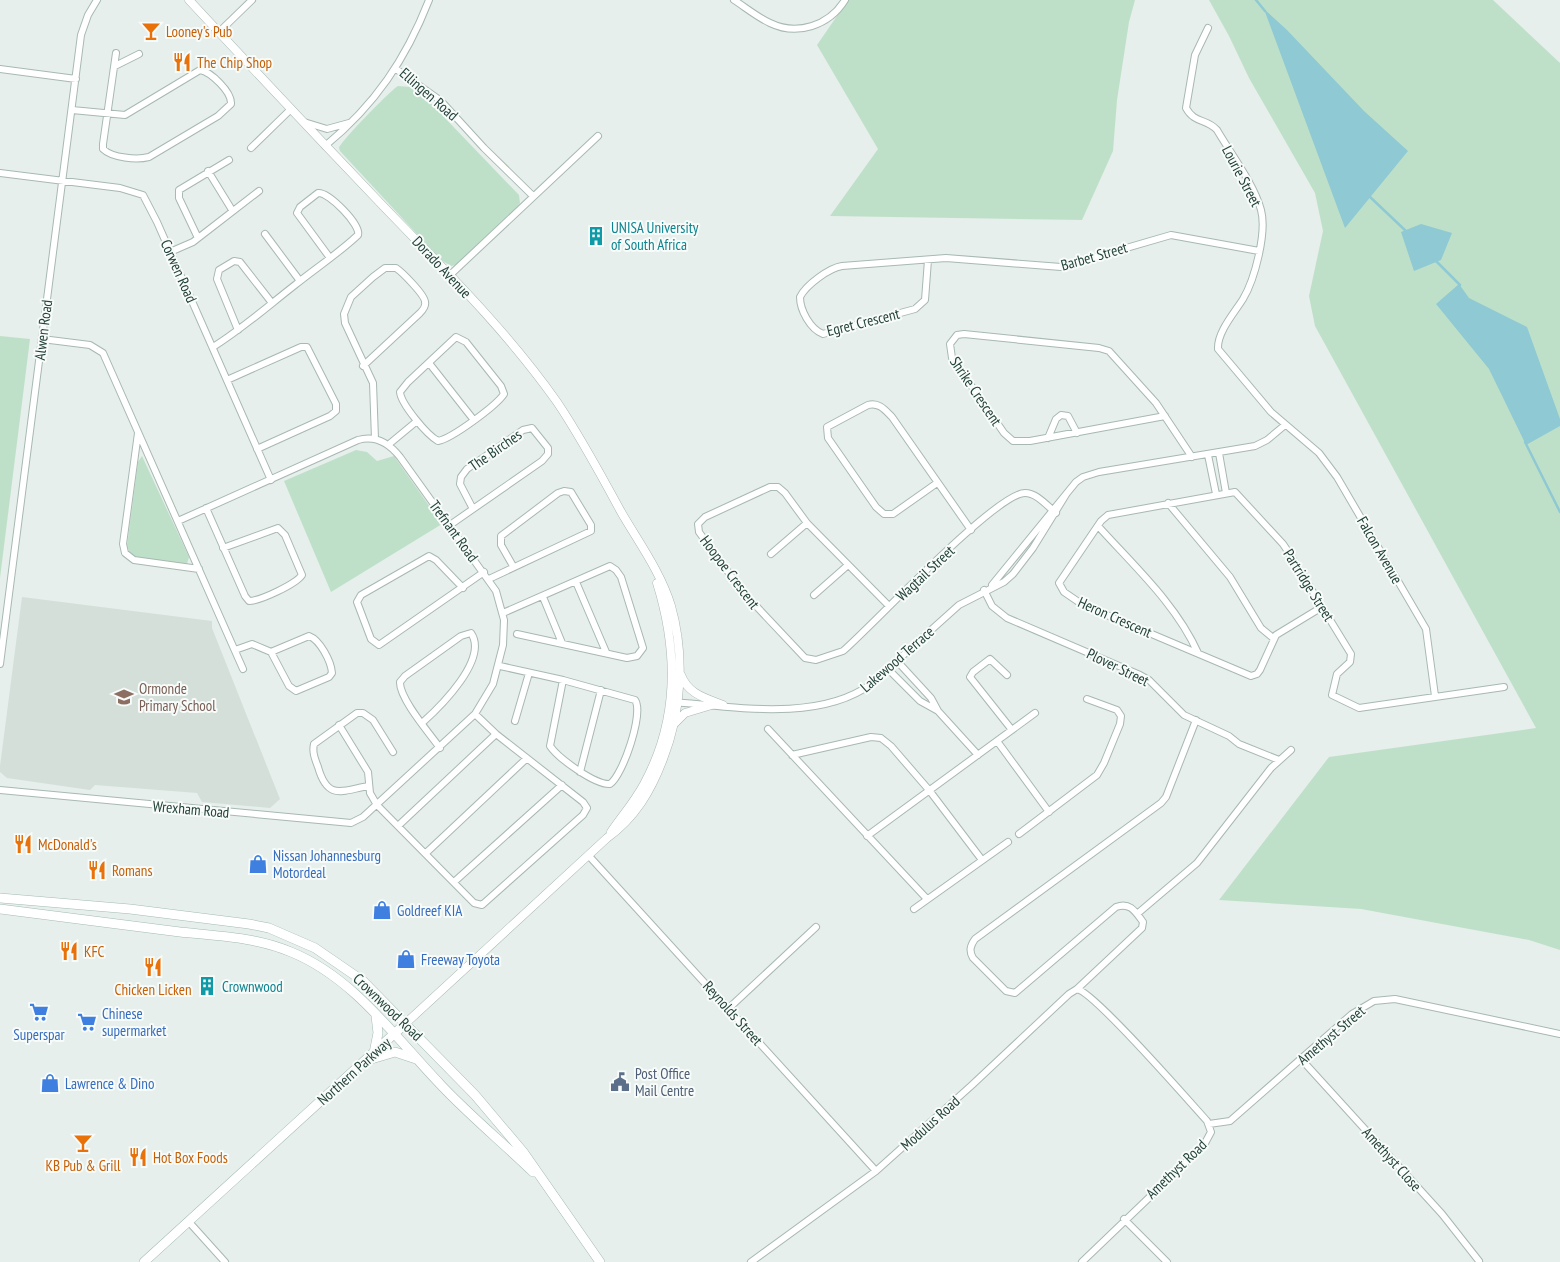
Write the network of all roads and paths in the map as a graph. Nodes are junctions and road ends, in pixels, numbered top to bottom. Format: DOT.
graph roads {
  1 [pos="97,0"];
  2 [pos="189,0"];
  3 [pos="252,0"];
  4 [pos="429,0"];
  5 [pos="734,0"];
  6 [pos="845,0"];
  7 [pos="1208,28"];
  8 [pos="219,32"];
  9 [pos="116,53"];
  10 [pos="138,54"];
  11 [pos="115,66"];
  12 [pos="0,69"];
  13 [pos="396,69"];
  14 [pos="76,79"];
  15 [pos="291,109"];
  16 [pos="72,110"];
  17 [pos="108,116"];
  18 [pos="302,121"];
  19 [pos="352,122"];
  20 [pos="598,136"];
  21 [pos="325,146"];
  22 [pos="251,148"];
  23 [pos="229,160"];
  24 [pos="208,171"];
  25 [pos="0,173"];
  26 [pos="63,181"];
  27 [pos="259,191"];
  28 [pos="532,195"];
  29 [pos="232,210"];
  30 [pos="265,234"];
  31 [pos="198,238"];
  32 [pos="1259,251"];
  33 [pos="170,252"];
  34 [pos="330,258"];
  35 [pos="928,260"];
  36 [pos="450,275"];
  37 [pos="300,281"];
  38 [pos="272,303"];
  39 [pos="238,330"];
  40 [pos="42,339"];
  41 [pos="213,347"];
  42 [pos="429,362"];
  43 [pos="363,366"];
  44 [pos="227,380"];
  45 [pos="1165,416"];
  46 [pos="418,420"];
  47 [pos="473,420"];
  48 [pos="1285,425"];
  49 [pos="138,431"];
  50 [pos="1077,432"];
  51 [pos="1048,438"];
  52 [pos="375,439"];
  53 [pos="388,445"];
  54 [pos="257,449"];
  55 [pos="1219,453"];
  56 [pos="1208,455"];
  57 [pos="1192,457"];
  58 [pos="271,480"];
  59 [pos="938,483"];
  60 [pos="1226,493"];
  61 [pos="1216,494"];
  62 [pos="1168,504"];
  63 [pos="206,508"];
  64 [pos="473,509"];
  65 [pos="1054,511"];
  66 [pos="178,521"];
  67 [pos="807,523"];
  68 [pos="450,525"];
  69 [pos="1098,526"];
  70 [pos="971,530"];
  71 [pos="224,548"];
  72 [pos="771,554"];
  73 [pos="848,565"];
  74 [pos="513,566"];
  75 [pos="652,567"];
  76 [pos="199,569"];
  77 [pos="484,572"];
  78 [pos="489,579"];
  79 [pos="576,582"];
  80 [pos="992,586"];
  81 [pos="463,588"];
  82 [pos="984,590"];
  83 [pos="814,595"];
  84 [pos="543,597"];
  85 [pos="889,606"];
  86 [pos="1322,608"];
  87 [pos="503,612"];
  88 [pos="517,634"];
  89 [pos="1273,638"];
  90 [pos="562,643"];
  91 [pos="236,650"];
  92 [pos="271,652"];
  93 [pos="606,652"];
  94 [pos="798,652"];
  95 [pos="1198,654"];
  96 [pos="897,660"];
  97 [pos="0,664"];
  98 [pos="500,666"];
  99 [pos="244,669"];
  100 [pos="888,669"];
  101 [pos="680,670"];
  102 [pos="529,673"];
  103 [pos="1007,674"];
  104 [pos="563,680"];
  105 [pos="1504,687"];
  106 [pos="601,690"];
  107 [pos="1435,696"];
  108 [pos="1087,699"];
  109 [pos="675,702"];
  110 [pos="719,705"];
  111 [pos="938,711"];
  112 [pos="1035,713"];
  113 [pos="475,714"];
  114 [pos="1196,720"];
  115 [pos="515,721"];
  116 [pos="422,723"];
  117 [pos="674,724"];
  118 [pos="339,725"];
  119 [pos="768,730"];
  120 [pos="1012,730"];
  121 [pos="496,734"];
  122 [pos="997,741"];
  123 [pos="440,748"];
  124 [pos="1291,750"];
  125 [pos="393,752"];
  126 [pos="792,755"];
  127 [pos="978,755"];
  128 [pos="526,758"];
  129 [pos="1279,760"];
  130 [pos="580,772"];
  131 [pos="562,784"];
  132 [pos="370,786"];
  133 [pos="0,790"];
  134 [pos="930,790"];
  135 [pos="377,805"];
  136 [pos="1049,812"];
  137 [pos="399,825"];
  138 [pos="1019,834"];
  139 [pos="867,836"];
  140 [pos="608,838"];
  141 [pos="1008,842"];
  142 [pos="426,853"];
  143 [pos="589,856"];
  144 [pos="982,860"];
  145 [pos="454,882"];
  146 [pos="0,898"];
  147 [pos="927,899"];
  148 [pos="0,909"];
  149 [pos="914,909"];
  150 [pos="1137,914"];
  151 [pos="816,927"];
  152 [pos="1077,989"];
  153 [pos="729,1008"];
  154 [pos="376,1016"];
  155 [pos="406,1023"];
  156 [pos="1560,1034"];
  157 [pos="394,1035"];
  158 [pos="374,1053"];
  159 [pos="1302,1059"];
  160 [pos="366,1060"];
  161 [pos="420,1062"];
  162 [pos="1209,1124"];
  163 [pos="876,1171"];
  164 [pos="544,1183"];
  165 [pos="1124,1219"];
  166 [pos="188,1222"];
  167 [pos="1479,1261"];
  168 [pos="144,1262"];
  169 [pos="225,1262"];
  170 [pos="600,1262"];
  171 [pos="751,1262"];
  172 [pos="1082,1262"];
  173 [pos="1167,1262"];
  1 -- 14 [label="street, Alwen Road"];
  2 -- 8 [label="street, Dorado Avenue"];
  3 -- 8 [label="street"];
  4 -- 13 [label="street, Ellingen Road"];
  5 -- 6 [label="street"];
  7 -- 32 [label="street, Lourie Street"];
  8 -- 15 [label="street, Dorado Avenue"];
  9 -- 11 [label="street"];
  10 -- 11 [label="street"];
  11 -- 17 [label="street"];
  12 -- 14 [label="street"];
  13 -- 19 [label="street"];
  13 -- 28 [label="street, Ellingen Road"];
  14 -- 16 [label="street, Alwen Road"];
  15 -- 18 [label="street, Dorado Avenue"];
  15 -- 22 [label="street"];
  16 -- 17 [label="street"];
  16 -- 26 [label="street, Alwen Road"];
  17 -- 17 [label="street"];
  18 -- 19 [label="street"];
  18 -- 21 [label="street, Dorado Avenue"];
  19 -- 21 [label="street"];
  20 -- 28 [label="street"];
  21 -- 36 [label="street, Dorado Avenue"];
  23 -- 24 [label="street"];
  24 -- 29 [label="street"];
  24 -- 31 [label="street"];
  25 -- 26 [label="street, Corwen Road"];
  26 -- 33 [label="street, Corwen Road"];
  26 -- 40 [label="street, Alwen Road"];
  27 -- 29 [label="street"];
  28 -- 36 [label="street"];
  29 -- 31 [label="street"];
  30 -- 37 [label="street"];
  31 -- 33 [label="street"];
  32 -- 35 [label="street, Barbet Street"];
  32 -- 48 [label="street, Lourie Street"];
  33 -- 41 [label="street, Corwen Road"];
  34 -- 34 [label="street"];
  34 -- 37 [label="street"];
  35 -- 35 [label="street, Egret Crescent"];
  36 -- 75 [label="street, Dorado Avenue"];
  37 -- 38 [label="street"];
  38 -- 39 [label="street"];
  38 -- 39 [label="street"];
  39 -- 41 [label="street"];
  40 -- 49 [label="street"];
  40 -- 97 [label="street, Alwen Road"];
  41 -- 44 [label="street, Corwen Road"];
  42 -- 46 [label="street"];
  42 -- 47 [label="street"];
  42 -- 47 [label="street"];
  43 -- 43 [label="street"];
  43 -- 52 [label="street"];
  44 -- 54 [label="street, Corwen Road"];
  44 -- 54 [label="street"];
  45 -- 50 [label="street, Shrike Crescent"];
  45 -- 51 [label="street, Shrike Crescent"];
  45 -- 57 [label="street, Shrike Crescent"];
  46 -- 47 [label="street"];
  46 -- 53 [label="street"];
  48 -- 55 [label="street, Lakewood Terrace"];
  48 -- 107 [label="street, Falcon Avenue"];
  49 -- 66 [label="street"];
  49 -- 76 [label="street"];
  50 -- 51 [label="street, Shrike Crescent"];
  50 -- 51 [label="street"];
  52 -- 53 [label="street, Trefnant Road"];
  52 -- 58 [label="street"];
  53 -- 68 [label="street, Trefnant Road"];
  54 -- 58 [label="street, Corwen Road"];
  55 -- 56 [label="street, Lakewood Terrace"];
  55 -- 60 [label="street"];
  56 -- 57 [label="street, Lakewood Terrace"];
  56 -- 61 [label="street"];
  57 -- 65 [label="street, Lakewood Terrace"];
  58 -- 63 [label="street"];
  59 -- 59 [label="street"];
  59 -- 70 [label="street"];
  60 -- 61 [label="street"];
  60 -- 86 [label="street, Partridge Street"];
  61 -- 62 [label="street, Heron Crescent"];
  62 -- 69 [label="street, Heron Crescent"];
  62 -- 89 [label="street"];
  63 -- 66 [label="street"];
  63 -- 71 [label="street"];
  64 -- 64 [label="street, The Birches"];
  64 -- 68 [label="street, The Birches"];
  65 -- 70 [label="street, Wagtail Street"];
  65 -- 80 [label="street, Lakewood Terrace"];
  65 -- 80 [label="street, Lakewood Terrace"];
  66 -- 76 [label="street"];
  67 -- 72 [label="street"];
  67 -- 73 [label="street, Hoopoe Crescent"];
  67 -- 94 [label="street, Hoopoe Crescent"];
  68 -- 77 [label="street, Trefnant Road"];
  69 -- 95 [label="street"];
  69 -- 95 [label="street, Heron Crescent"];
  70 -- 85 [label="street, Wagtail Street"];
  71 -- 71 [label="street"];
  73 -- 83 [label="street"];
  73 -- 85 [label="street, Hoopoe Crescent"];
  74 -- 74 [label="street"];
  74 -- 78 [label="street"];
  75 -- 101 [label="street, Dorado Avenue"];
  75 -- 109 [label="street, Dorado Avenue"];
  76 -- 91 [label="street"];
  77 -- 78 [label="street, Trefnant Road"];
  77 -- 81 [label="street"];
  78 -- 87 [label="street, Trefnant Road"];
  79 -- 84 [label="street"];
  79 -- 93 [label="street"];
  79 -- 93 [label="street"];
  80 -- 82 [label="street, Lakewood Terrace"];
  81 -- 81 [label="street"];
  82 -- 96 [label="street, Lakewood Terrace"];
  82 -- 114 [label="street, Plover Street"];
  84 -- 87 [label="street"];
  84 -- 90 [label="street"];
  85 -- 94 [label="street, Wagtail Street"];
  86 -- 89 [label="street"];
  86 -- 107 [label="street, Partridge Street"];
  87 -- 98 [label="street, Trefnant Road"];
  88 -- 90 [label="street"];
  89 -- 95 [label="street, Heron Crescent"];
  90 -- 93 [label="street"];
  91 -- 92 [label="street"];
  91 -- 99 [label="street"];
  92 -- 92 [label="street"];
  96 -- 100 [label="street, Lakewood Terrace"];
  96 -- 111 [label="street"];
  98 -- 102 [label="street"];
  98 -- 113 [label="street, Trefnant Road"];
  100 -- 110 [label="street, Lakewood Terrace"];
  100 -- 111 [label="street"];
  101 -- 109 [label="street, Dorado Avenue"];
  101 -- 110 [label="street"];
  102 -- 104 [label="street"];
  102 -- 115 [label="street"];
  103 -- 120 [label="street"];
  104 -- 106 [label="street"];
  104 -- 130 [label="street"];
  105 -- 107 [label="street"];
  106 -- 130 [label="street"];
  106 -- 130 [label="street"];
  108 -- 136 [label="street"];
  109 -- 110 [label="street, Lakewood Terrace"];
  109 -- 117 [label="street, Northern Parkway"];
  109 -- 140 [label="street, Northern Parkway"];
  110 -- 117 [label="street"];
  111 -- 127 [label="street"];
  112 -- 120 [label="street"];
  113 -- 121 [label="street"];
  113 -- 123 [label="street, Trefnant Road"];
  114 -- 129 [label="street, Plover Street"];
  114 -- 150 [label="street"];
  116 -- 116 [label="street"];
  116 -- 123 [label="street"];
  117 -- 140 [label="street, Northern Parkway"];
  118 -- 125 [label="street"];
  118 -- 132 [label="street"];
  118 -- 132 [label="street"];
  119 -- 126 [label="street"];
  120 -- 122 [label="street"];
  121 -- 128 [label="street"];
  121 -- 137 [label="street"];
  122 -- 127 [label="street"];
  122 -- 136 [label="street"];
  123 -- 135 [label="street, Trefnant Road"];
  124 -- 129 [label="street"];
  126 -- 134 [label="street"];
  126 -- 139 [label="street"];
  127 -- 134 [label="street"];
  128 -- 131 [label="street"];
  128 -- 142 [label="street"];
  129 -- 150 [label="street"];
  131 -- 145 [label="street"];
  131 -- 145 [label="street"];
  132 -- 135 [label="street"];
  133 -- 135 [label="street, Wrexham Road"];
  134 -- 139 [label="street"];
  134 -- 144 [label="street"];
  135 -- 137 [label="street"];
  136 -- 138 [label="street"];
  137 -- 142 [label="street"];
  139 -- 147 [label="street"];
  140 -- 143 [label="street, Northern Parkway"];
  141 -- 144 [label="street"];
  142 -- 145 [label="street"];
  143 -- 153 [label="street, Reynolds Street"];
  143 -- 155 [label="street, Northern Parkway"];
  144 -- 147 [label="street"];
  146 -- 155 [label="main road, Crownwood Road"];
  147 -- 149 [label="street"];
  148 -- 154 [label="main road, Crownwood Road"];
  150 -- 152 [label="street, Modulus Road"];
  151 -- 153 [label="street"];
  152 -- 162 [label="street, Amethyst Road"];
  152 -- 163 [label="street, Modulus Road"];
  153 -- 163 [label="street, Reynolds Street"];
  154 -- 157 [label="main road, Crownwood Road"];
  154 -- 158 [label="main road"];
  155 -- 157 [label="main road, Northern Parkway"];
  155 -- 164 [label="main road, Crownwood Road"];
  156 -- 159 [label="street, Amethyst Street"];
  157 -- 158 [label="main road, Northern Parkway"];
  157 -- 161 [label="main road, Crownwood Road"];
  158 -- 160 [label="main road, Northern Parkway"];
  159 -- 162 [label="street, Amethyst Street"];
  159 -- 167 [label="street, Amethyst Close"];
  160 -- 161 [label="main road"];
  160 -- 166 [label="main road, Northern Parkway"];
  161 -- 164 [label="main road, Crownwood Road"];
  162 -- 165 [label="street, Amethyst Road"];
  163 -- 171 [label="street, Modulus Road"];
  164 -- 170 [label="main road, Crownwood Road"];
  165 -- 172 [label="street, Amethyst Road"];
  165 -- 173 [label="street"];
  166 -- 168 [label="main road, Northern Parkway"];
  166 -- 169 [label="street"];
}
